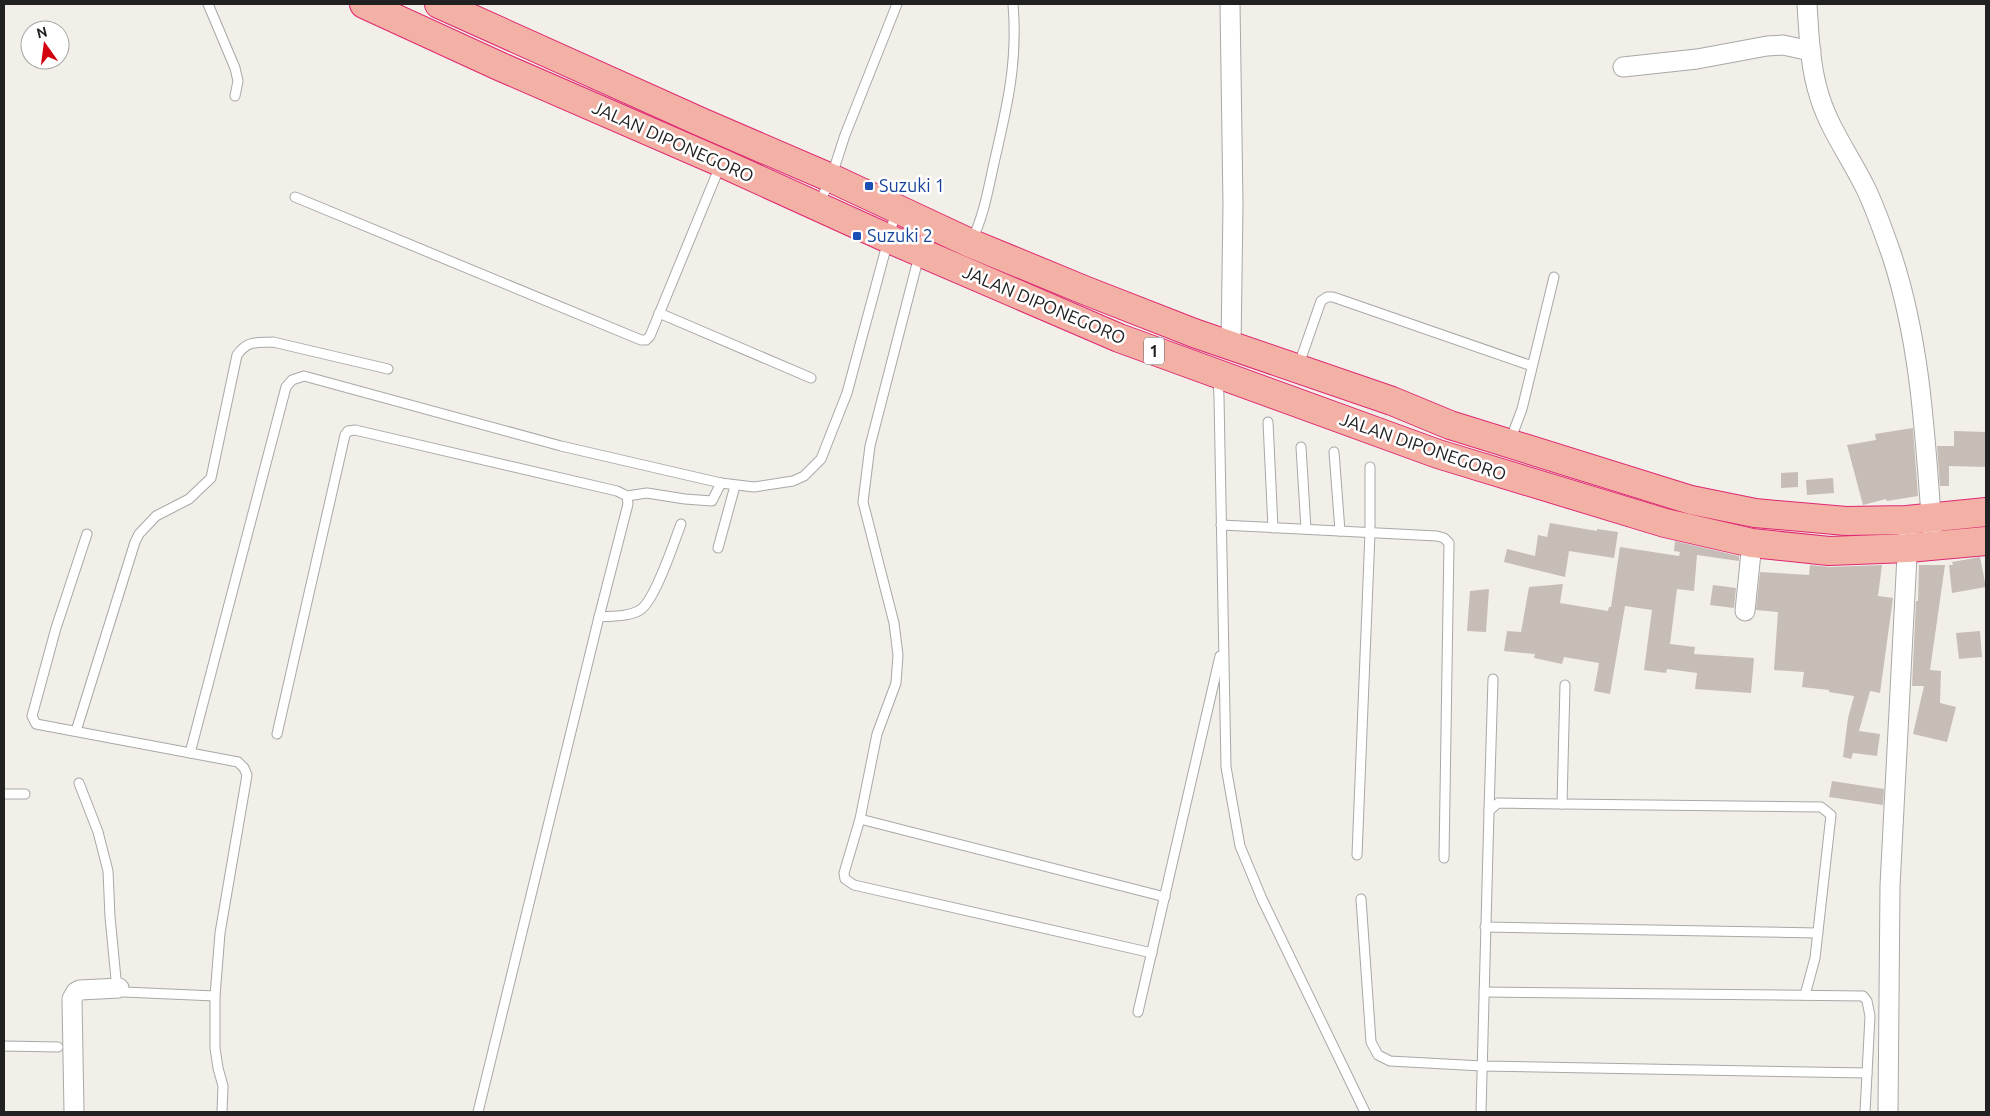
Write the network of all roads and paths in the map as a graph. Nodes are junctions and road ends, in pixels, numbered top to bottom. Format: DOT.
graph roads {
  1 [pos="208,4"];
  2 [pos="364,4"];
  3 [pos="439,4"];
  4 [pos="897,4"];
  5 [pos="1013,4"];
  6 [pos="1230,4"];
  7 [pos="1808,4"];
  8 [pos="1811,51"];
  9 [pos="1623,67"];
  10 [pos="234,96"];
  11 [pos="722,163"];
  12 [pos="831,178"];
  13 [pos="294,197"];
  14 [pos="818,207"];
  15 [pos="897,209"];
  16 [pos="930,224"];
  17 [pos="888,238"];
  18 [pos="970,243"];
  19 [pos="920,252"];
  20 [pos="1554,278"];
  21 [pos="659,313"];
  22 [pos="1231,346"];
  23 [pos="1532,366"];
  24 [pos="388,369"];
  25 [pos="1297,370"];
  26 [pos="1217,375"];
  27 [pos="811,378"];
  28 [pos="1268,422"];
  29 [pos="1450,425"];
  30 [pos="1509,442"];
  31 [pos="1301,447"];
  32 [pos="1334,452"];
  33 [pos="1438,454"];
  34 [pos="1370,467"];
  35 [pos="721,483"];
  36 [pos="735,486"];
  37 [pos="626,496"];
  38 [pos="1986,512"];
  39 [pos="1919,518"];
  40 [pos="681,524"];
  41 [pos="1221,525"];
  42 [pos="1273,528"];
  43 [pos="1306,530"];
  44 [pos="1340,531"];
  45 [pos="1370,533"];
  46 [pos="87,534"];
  47 [pos="1986,541"];
  48 [pos="1752,543"];
  49 [pos="1921,547"];
  50 [pos="718,548"];
  51 [pos="1744,611"];
  52 [pos="599,617"];
  53 [pos="1224,641"];
  54 [pos="1493,679"];
  55 [pos="1566,685"];
  56 [pos="76,731"];
  57 [pos="278,734"];
  58 [pos="190,753"];
  59 [pos="80,783"];
  60 [pos="4,794"];
  61 [pos="25,794"];
  62 [pos="1562,804"];
  63 [pos="1488,811"];
  64 [pos="860,819"];
  65 [pos="1357,855"];
  66 [pos="1444,858"];
  67 [pos="1165,897"];
  68 [pos="1361,899"];
  69 [pos="1485,927"];
  70 [pos="1818,933"];
  71 [pos="1152,953"];
  72 [pos="119,988"];
  73 [pos="1484,992"];
  74 [pos="1804,995"];
  75 [pos="215,996"];
  76 [pos="1138,1012"];
  77 [pos="4,1046"];
  78 [pos="58,1046"];
  79 [pos="1482,1066"];
  80 [pos="1867,1073"];
  81 [pos="74,1112"];
  82 [pos="222,1112"];
  83 [pos="478,1112"];
  84 [pos="1365,1112"];
  85 [pos="1481,1112"];
  86 [pos="1865,1112"];
  87 [pos="1888,1112"];
  1 -- 10 [label="lane"];
  2 -- 11 [label="highway, JALAN DIPONEGORO / 1"];
  3 -- 12 [label="highway, JALAN DIPONEGORO / 1"];
  4 -- 12 [label="lane"];
  5 -- 18 [label="lane"];
  6 -- 22 [label="street"];
  7 -- 8 [label="street"];
  8 -- 9 [label="street"];
  8 -- 39 [label="street"];
  11 -- 14 [label="highway, JALAN DIPONEGORO / 1"];
  11 -- 21 [label="lane"];
  12 -- 14 [label="lane"];
  12 -- 15 [label="highway, JALAN DIPONEGORO / 1"];
  13 -- 21 [label="lane"];
  14 -- 17 [label="highway, JALAN DIPONEGORO / 1"];
  15 -- 16 [label="highway, JALAN DIPONEGORO / 1"];
  15 -- 17 [label="lane"];
  16 -- 18 [label="highway, JALAN DIPONEGORO / 1"];
  16 -- 19 [label="lane"];
  17 -- 19 [label="highway, JALAN DIPONEGORO / 1"];
  17 -- 36 [label="lane"];
  18 -- 22 [label="highway, JALAN DIPONEGORO / 1"];
  19 -- 26 [label="highway, JALAN DIPONEGORO / 1"];
  19 -- 64 [label="lane"];
  20 -- 23 [label="lane"];
  21 -- 27 [label="lane"];
  22 -- 25 [label="highway, JALAN DIPONEGORO / 1"];
  23 -- 25 [label="lane"];
  23 -- 30 [label="lane"];
  24 -- 56 [label="lane"];
  25 -- 29 [label="highway, JALAN DIPONEGORO / 1"];
  26 -- 33 [label="highway, JALAN DIPONEGORO / 1"];
  26 -- 41 [label="lane"];
  28 -- 42 [label="lane"];
  29 -- 30 [label="highway, JALAN DIPONEGORO / 1"];
  29 -- 33 [label="highway"];
  30 -- 39 [label="highway, JALAN DIPONEGORO / 1"];
  31 -- 43 [label="lane"];
  32 -- 44 [label="lane"];
  33 -- 48 [label="highway, JALAN DIPONEGORO / 1"];
  34 -- 45 [label="lane"];
  35 -- 36 [label="lane"];
  35 -- 37 [label="lane"];
  35 -- 58 [label="lane"];
  36 -- 50 [label="lane"];
  37 -- 52 [label="lane"];
  37 -- 57 [label="lane"];
  38 -- 39 [label="highway, JALAN DIPONEGORO / 1"];
  39 -- 49 [label="street"];
  39 -- 49 [label="street"];
  40 -- 52 [label="lane"];
  41 -- 42 [label="lane"];
  41 -- 53 [label="lane"];
  42 -- 43 [label="lane"];
  43 -- 44 [label="lane"];
  44 -- 45 [label="lane"];
  45 -- 65 [label="lane"];
  45 -- 66 [label="lane"];
  46 -- 56 [label="lane"];
  47 -- 49 [label="highway, JALAN DIPONEGORO / 1"];
  48 -- 49 [label="highway, JALAN DIPONEGORO / 1"];
  48 -- 51 [label="street"];
  49 -- 87 [label="street"];
  52 -- 83 [label="lane"];
  53 -- 67 [label="lane"];
  53 -- 84 [label="lane"];
  54 -- 63 [label="lane"];
  55 -- 62 [label="lane"];
  56 -- 58 [label="lane"];
  58 -- 75 [label="lane"];
  59 -- 72 [label="lane"];
  60 -- 61 [label="lane"];
  62 -- 63 [label="lane"];
  62 -- 70 [label="lane"];
  63 -- 69 [label="lane"];
  64 -- 67 [label="lane"];
  64 -- 71 [label="lane"];
  67 -- 71 [label="lane"];
  68 -- 79 [label="lane"];
  69 -- 70 [label="lane"];
  69 -- 73 [label="lane"];
  70 -- 74 [label="lane"];
  71 -- 76 [label="lane"];
  72 -- 75 [label="lane"];
  72 -- 81 [label="street"];
  73 -- 74 [label="lane"];
  73 -- 79 [label="lane"];
  74 -- 80 [label="lane"];
  75 -- 82 [label="lane"];
  77 -- 78 [label="lane"];
  79 -- 80 [label="lane"];
  79 -- 85 [label="lane"];
  80 -- 86 [label="lane"];
}
